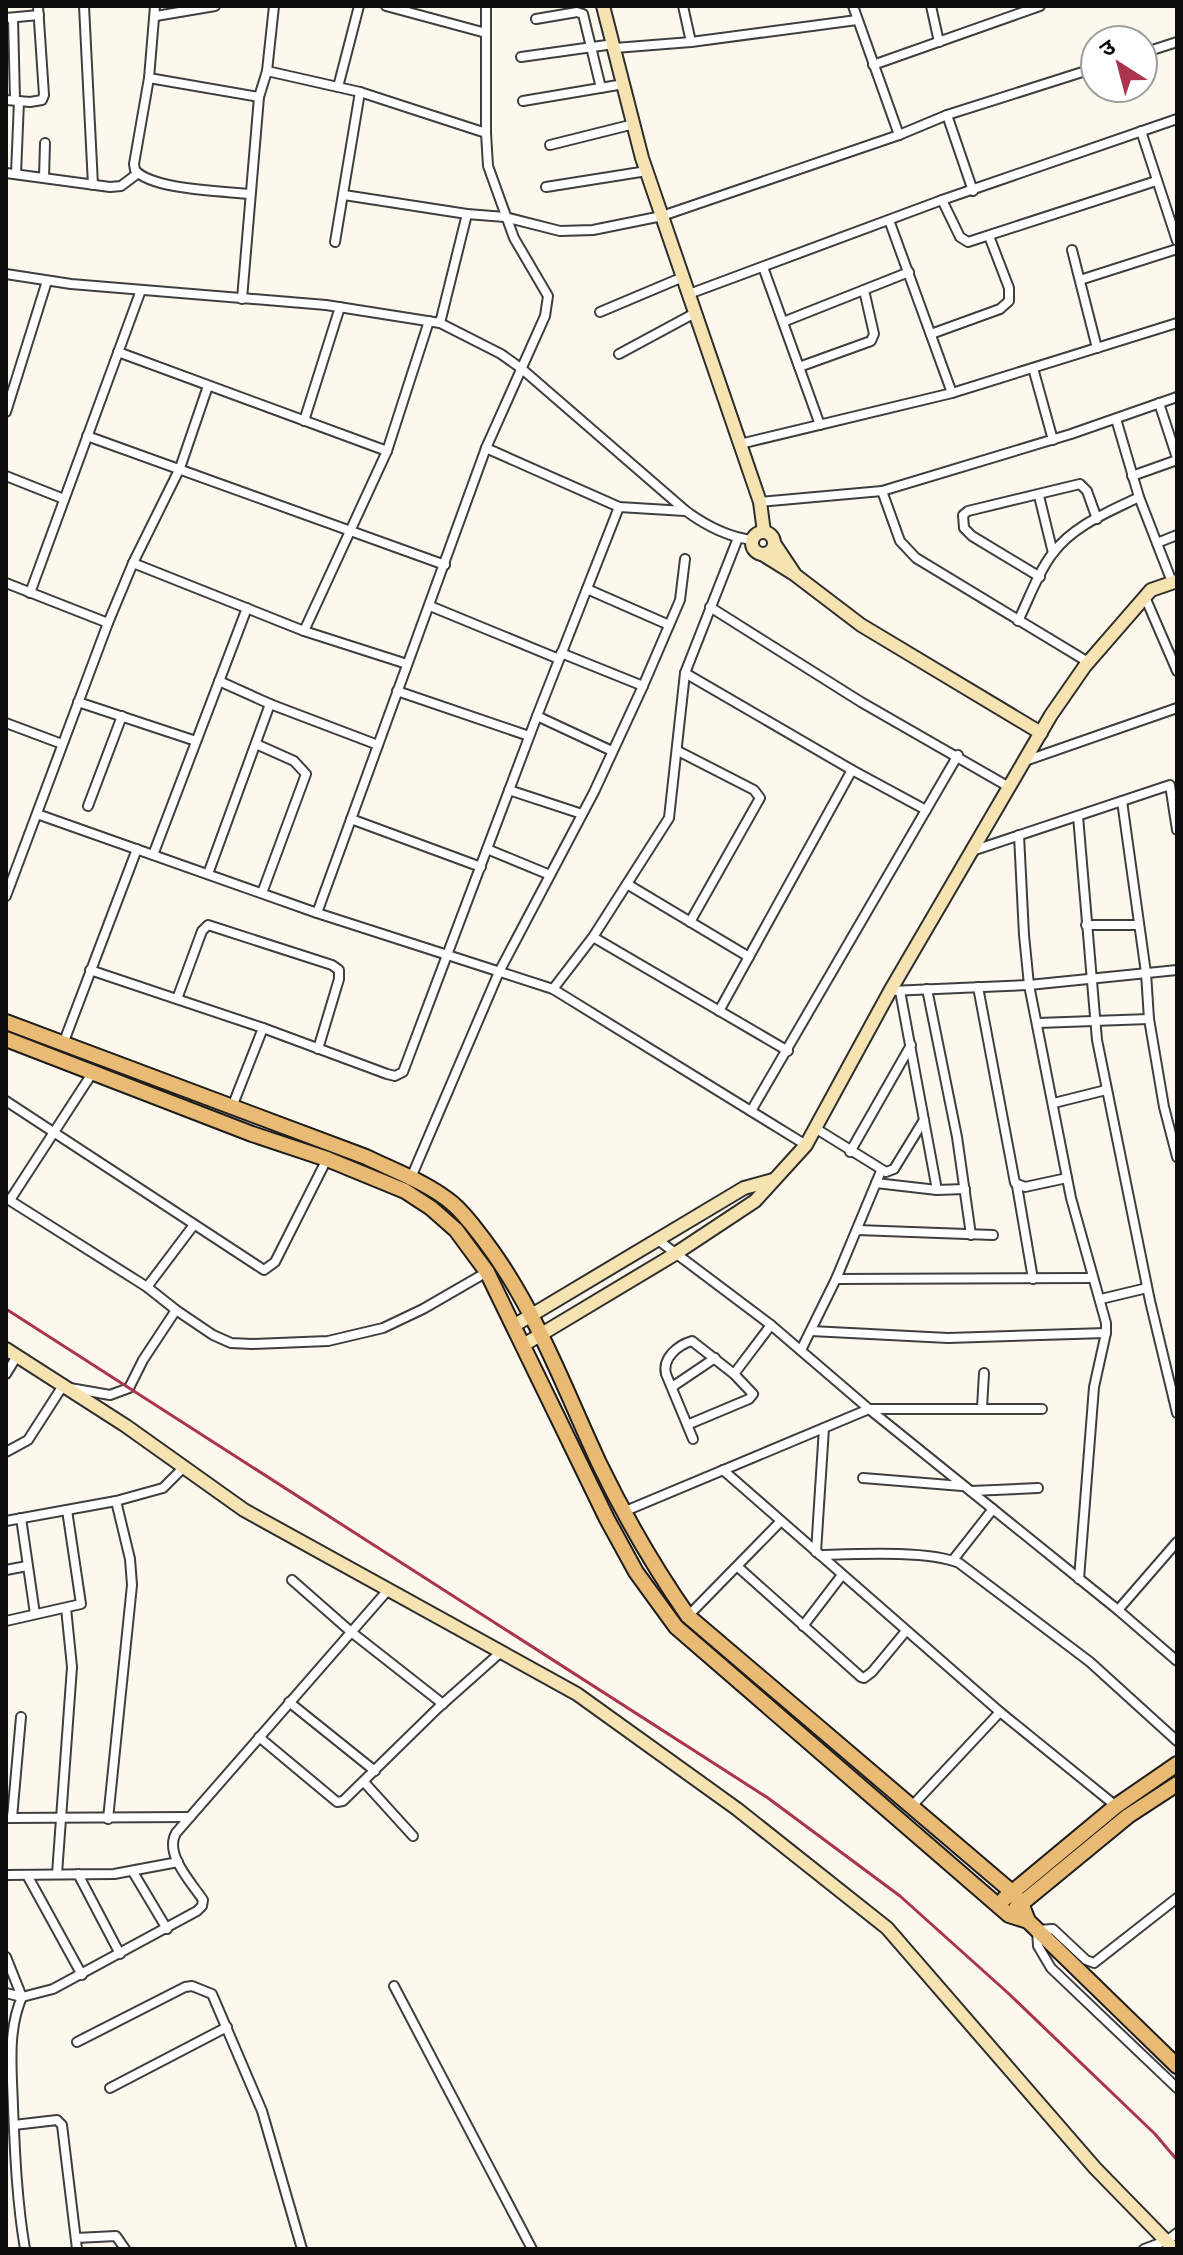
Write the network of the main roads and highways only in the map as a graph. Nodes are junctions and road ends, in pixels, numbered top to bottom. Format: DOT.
graph roads {
  1 [pos="6,1022"];
  2 [pos="6,1039"];
  3 [pos="408,1185"];
  4 [pos="1177,1764"];
  5 [pos="1177,1784"];
  6 [pos="1016,1898"];
  7 [pos="1003,1909"];
  8 [pos="1033,1926"];
  9 [pos="1177,2066"];
  1 -- 3 [label="main road"];
  2 -- 3 [label="main road"];
  3 -- 6 [label="main road"];
  3 -- 7 [label="main road"];
  4 -- 6 [label="main road"];
  5 -- 6 [label="main road"];
  6 -- 7 [label="main road"];
  6 -- 8 [label="main road"];
  7 -- 8 [label="main road"];
  8 -- 9 [label="main road"];
}
